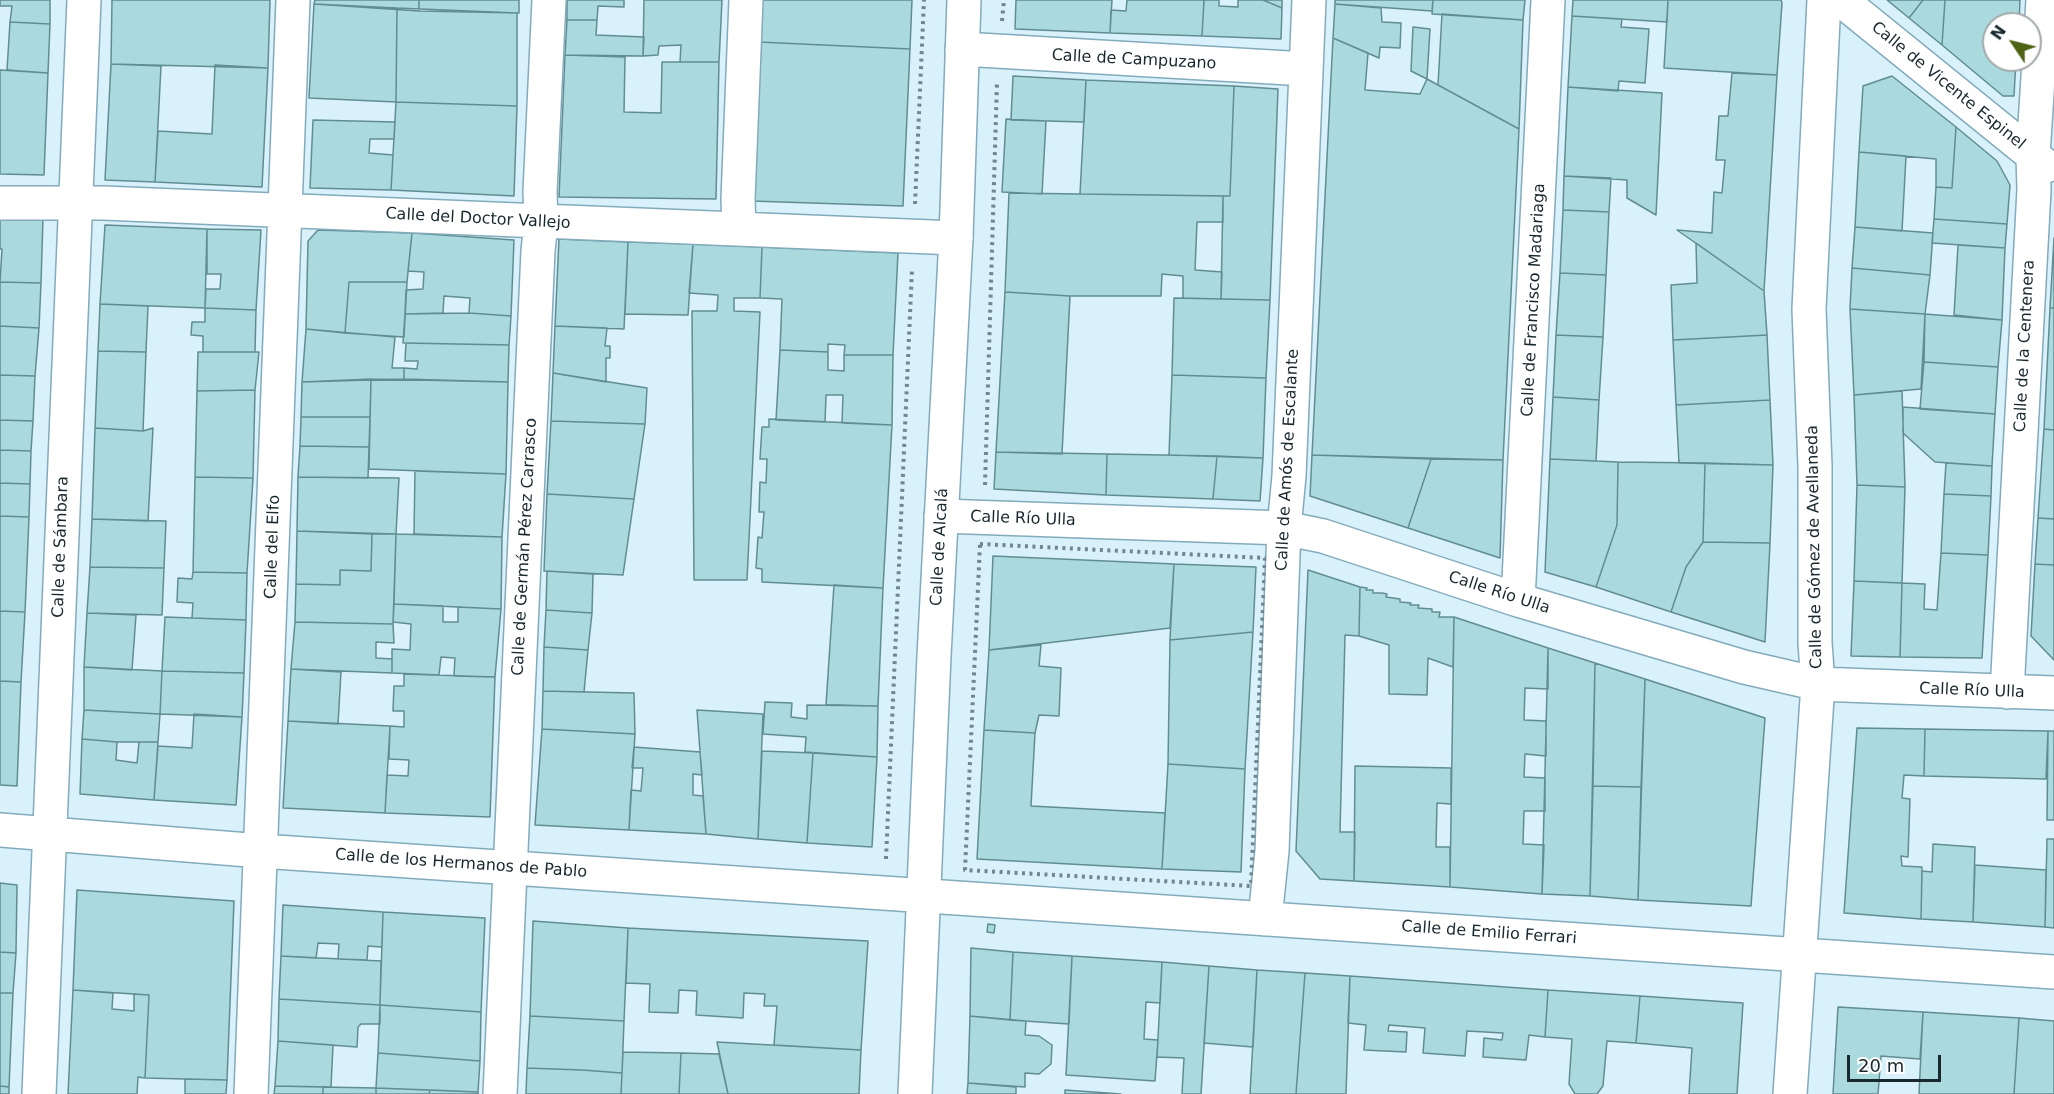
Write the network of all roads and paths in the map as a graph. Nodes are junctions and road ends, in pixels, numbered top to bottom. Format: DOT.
graph roads {
  1 [pos="84,0"];
  2 [pos="293,0"];
  3 [pos="549,0"];
  4 [pos="746,0"];
  5 [pos="924,0"];
  6 [pos="964,0"];
  7 [pos="1004,0"];
  8 [pos="1309,0"];
  9 [pos="1548,0"];
  10 [pos="1824,0"];
  11 [pos="1842,0"];
  12 [pos="2043,0"];
  13 [pos="1002,27"];
  14 [pos="962,50"];
  15 [pos="1306,69"];
  16 [pos="997,80"];
  17 [pos="2044,164"];
  18 [pos="916,194"];
  19 [pos="0,203"];
  20 [pos="76,203"];
  21 [pos="285,210"];
  22 [pos="541,222"];
  23 [pos="739,229"];
  24 [pos="956,238"];
  25 [pos="912,263"];
  26 [pos="985,489"];
  27 [pos="941,516"];
  28 [pos="1284,528"];
  29 [pos="1518,600"];
  30 [pos="1818,684"];
  31 [pos="2007,692"];
  32 [pos="2054,693"];
  33 [pos="969,755"];
  34 [pos="0,830"];
  35 [pos="49,833"];
  36 [pos="261,851"];
  37 [pos="887,859"];
  38 [pos="511,868"];
  39 [pos="923,896"];
  40 [pos="1265,920"];
  41 [pos="1801,954"];
  42 [pos="2054,972"];
  43 [pos="39,1094"];
  44 [pos="251,1094"];
  45 [pos="500,1094"];
  46 [pos="915,1094"];
  47 [pos="1790,1094"];
  1 -- 20 [label="street, Calle de Sámbara"];
  2 -- 21 [label="street, Calle del Elfo"];
  3 -- 22 [label="street, Calle de Germán Pérez Carrasco"];
  4 -- 23 [label="street"];
  5 -- 18 [label="path"];
  6 -- 14 [label="street, Calle de Alcalá"];
  7 -- 13 [label="path"];
  8 -- 15 [label="street, Calle de Amós de Escalante"];
  9 -- 29 [label="street, Calle de Francisco Madariaga"];
  10 -- 30 [label="street, Calle de Gómez de Avellaneda"];
  11 -- 17 [label="street, Calle de Vicente Espinel"];
  12 -- 17 [label="street, Calle de la Centenera"];
  14 -- 15 [label="street, Calle de Campuzano"];
  14 -- 24 [label="street, Calle de Alcalá"];
  15 -- 28 [label="street, Calle de Amós de Escalante"];
  16 -- 26 [label="path"];
  17 -- 31 [label="street, Calle de la Centenera"];
  19 -- 20 [label="street, Calle del Doctor Vallejo"];
  20 -- 21 [label="street, Calle del Doctor Vallejo"];
  20 -- 35 [label="street, Calle de Sámbara"];
  21 -- 22 [label="street, Calle del Doctor Vallejo"];
  21 -- 36 [label="street, Calle del Elfo"];
  22 -- 23 [label="street, Calle del Doctor Vallejo"];
  22 -- 38 [label="street, Calle de Germán Pérez Carrasco"];
  23 -- 24 [label="street, Calle del Doctor Vallejo"];
  24 -- 27 [label="street, Calle de Alcalá"];
  25 -- 37 [label="path"];
  27 -- 28 [label="street, Calle Río Ulla"];
  27 -- 39 [label="street, Calle de Alcalá"];
  28 -- 29 [label="street, Calle Río Ulla"];
  28 -- 40 [label="street, Calle de Amós de Escalante"];
  29 -- 30 [label="street, Calle Río Ulla"];
  30 -- 31 [label="street, Calle Río Ulla"];
  30 -- 41 [label="street, Calle de Gómez de Avellaneda"];
  31 -- 32 [label="street, Calle Río Ulla"];
  33 -- 33 [label="path"];
  34 -- 35 [label="street, Calle de los Hermanos de Pablo"];
  35 -- 36 [label="street, Calle de los Hermanos de Pablo"];
  35 -- 43 [label="street, Calle de Sámbara"];
  36 -- 38 [label="street, Calle de los Hermanos de Pablo"];
  36 -- 44 [label="street, Calle del Elfo"];
  38 -- 39 [label="street, Calle de los Hermanos de Pablo"];
  38 -- 45 [label="street, Calle de Germán Pérez Carrasco"];
  39 -- 40 [label="street, Calle de Emilio Ferrari"];
  39 -- 46 [label="street, Calle de Alcalá"];
  40 -- 41 [label="street, Calle de Emilio Ferrari"];
  41 -- 42 [label="street, Calle de Emilio Ferrari"];
  41 -- 47 [label="street, Calle de Gómez de Avellaneda"];
}
